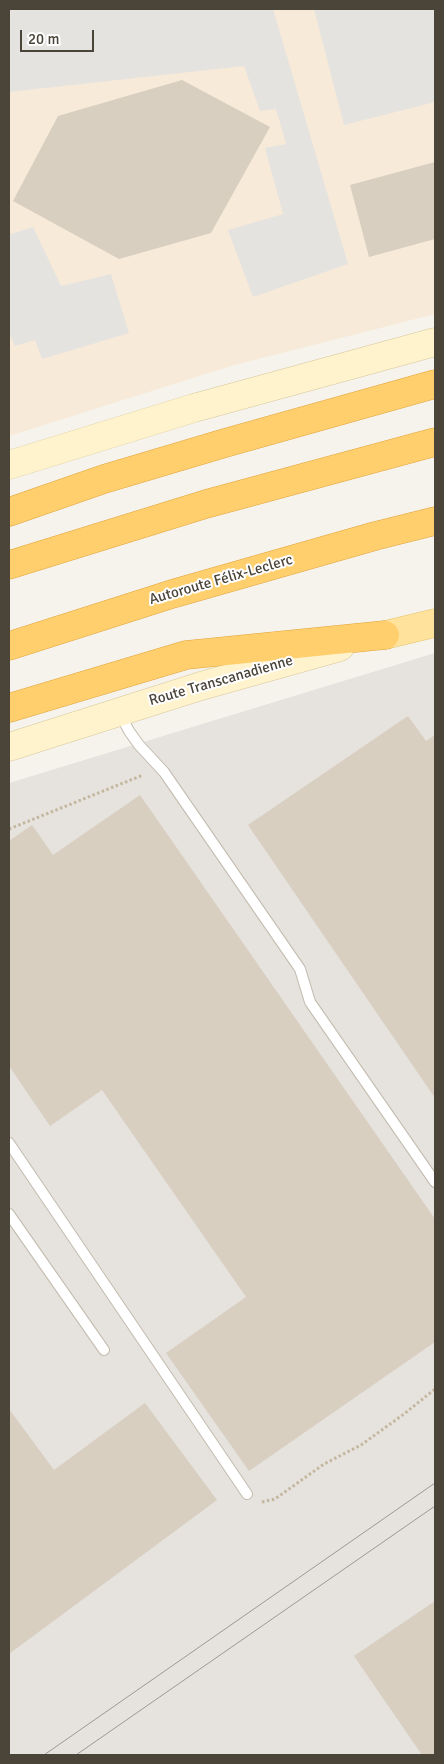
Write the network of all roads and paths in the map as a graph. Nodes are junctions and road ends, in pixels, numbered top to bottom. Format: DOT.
graph roads {
  1 [pos="435,342"];
  2 [pos="435,384"];
  3 [pos="435,442"];
  4 [pos="9,465"];
  5 [pos="9,512"];
  6 [pos="435,521"];
  7 [pos="9,565"];
  8 [pos="435,623"];
  9 [pos="385,635"];
  10 [pos="9,646"];
  11 [pos="9,708"];
  12 [pos="119,711"];
  13 [pos="9,747"];
  14 [pos="148,773"];
  15 [pos="9,829"];
  16 [pos="9,1143"];
  17 [pos="435,1182"];
  18 [pos="9,1214"];
  19 [pos="104,1350"];
  20 [pos="435,1389"];
  21 [pos="247,1494"];
  1 -- 4 [label="main road"];
  2 -- 5 [label="highway"];
  3 -- 7 [label="highway"];
  6 -- 10 [label="highway, Autoroute Félix-Leclerc"];
  8 -- 9 [label="main road, Route Transcanadienne"];
  9 -- 11 [label="highway"];
  9 -- 12 [label="main road, Route Transcanadienne"];
  12 -- 13 [label="main road, Route Transcanadienne"];
  12 -- 17 [label="lane"];
  14 -- 15 [label="path"];
  16 -- 21 [label="lane"];
  18 -- 19 [label="lane"];
  20 -- 21 [label="path"];
}
